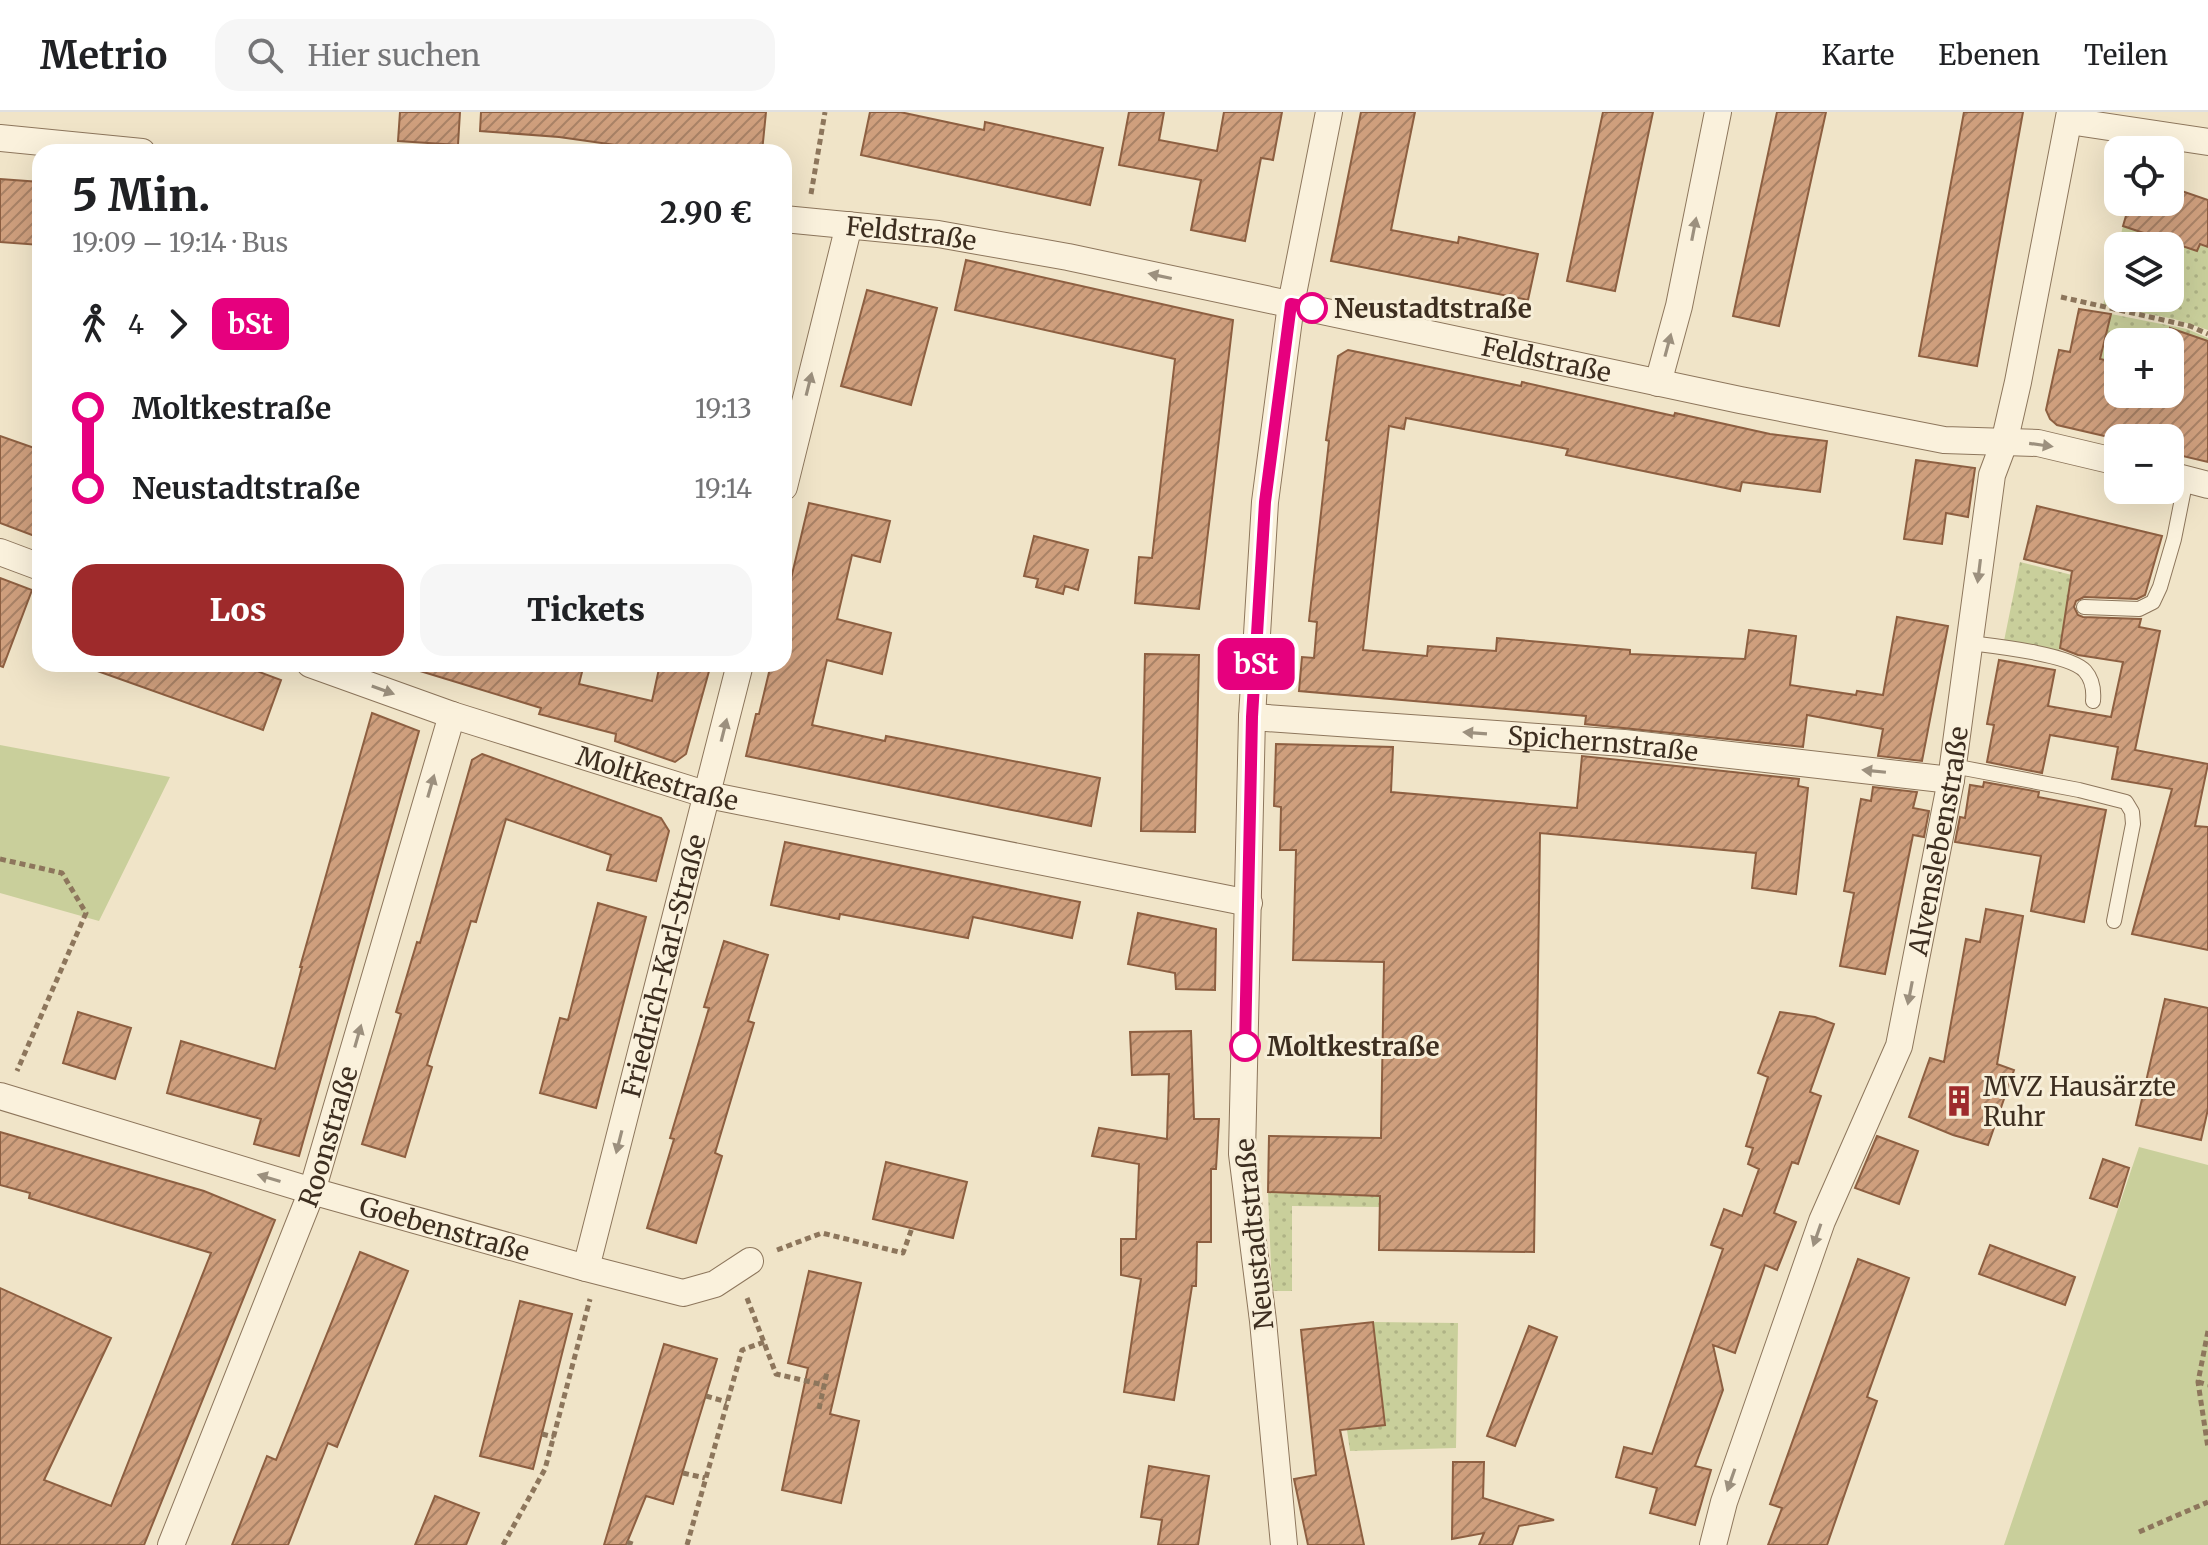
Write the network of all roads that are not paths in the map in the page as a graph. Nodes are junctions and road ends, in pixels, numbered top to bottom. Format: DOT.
graph roads {
  1 [pos="1329,112"];
  2 [pos="1718,112"];
  3 [pos="2070,116"];
  4 [pos="0,138"];
  5 [pos="2208,142"];
  6 [pos="61,144"];
  7 [pos="796,220"];
  8 [pos="849,225"];
  9 [pos="1291,304"];
  10 [pos="1658,383"];
  11 [pos="2004,443"];
  12 [pos="792,455"];
  13 [pos="2104,459"];
  14 [pos="2188,479"];
  15 [pos="0,552"];
  16 [pos="32,564"];
  17 [pos="2084,607"];
  18 [pos="1970,643"];
  19 [pos="332,672"];
  20 [pos="738,672"];
  21 [pos="2093,701"];
  22 [pos="452,715"];
  23 [pos="1252,717"];
  24 [pos="1952,773"];
  25 [pos="708,795"];
  26 [pos="1249,903"];
  27 [pos="2114,921"];
  28 [pos="4,1097"];
  29 [pos="312,1191"];
  30 [pos="743,1266"];
  31 [pos="592,1270"];
  32 [pos="171,1545"];
  33 [pos="1284,1545"];
  34 [pos="1713,1545"];
  1 -- 9 [label="street, Neustadtstraße"];
  10 -- 2 [label="street, one-way"];
  3 -- 5 [label="street"];
  3 -- 11 [label="street, Alvenslebenstraße"];
  4 -- 6 [label="street"];
  7 -- 8 [label="street, Feldstraße"];
  9 -- 8 [label="street, Feldstraße, one-way"];
  12 -- 8 [label="street, one-way"];
  9 -- 10 [label="street, Feldstraße"];
  9 -- 23 [label="street, Neustadtstraße"];
  10 -- 11 [label="street, Feldstraße"];
  11 -- 13 [label="street, Feldstraße, one-way"];
  11 -- 18 [label="street, Alvenslebenstraße, one-way"];
  14 -- 17 [label="lane"];
  15 -- 16 [label="street"];
  18 -- 21 [label="lane"];
  18 -- 24 [label="street, Alvenslebenstraße"];
  19 -- 22 [label="street, Moltkestraße, one-way"];
  25 -- 20 [label="street, Friedrich-Karl-Straße, one-way"];
  22 -- 25 [label="street, Moltkestraße"];
  29 -- 22 [label="street, Roonstraße, one-way"];
  24 -- 23 [label="street, Spichernstraße, one-way"];
  23 -- 26 [label="street, Neustadtstraße"];
  24 -- 27 [label="lane"];
  24 -- 34 [label="street, Alvenslebenstraße, one-way"];
  25 -- 26 [label="street, Moltkestraße"];
  25 -- 31 [label="street, Friedrich-Karl-Straße, one-way"];
  26 -- 33 [label="street, Neustadtstraße"];
  29 -- 28 [label="street, Goebenstraße, one-way"];
  29 -- 31 [label="street, Goebenstraße"];
  29 -- 32 [label="street, Roonstraße"];
  30 -- 31 [label="street, Goebenstraße"];
}
